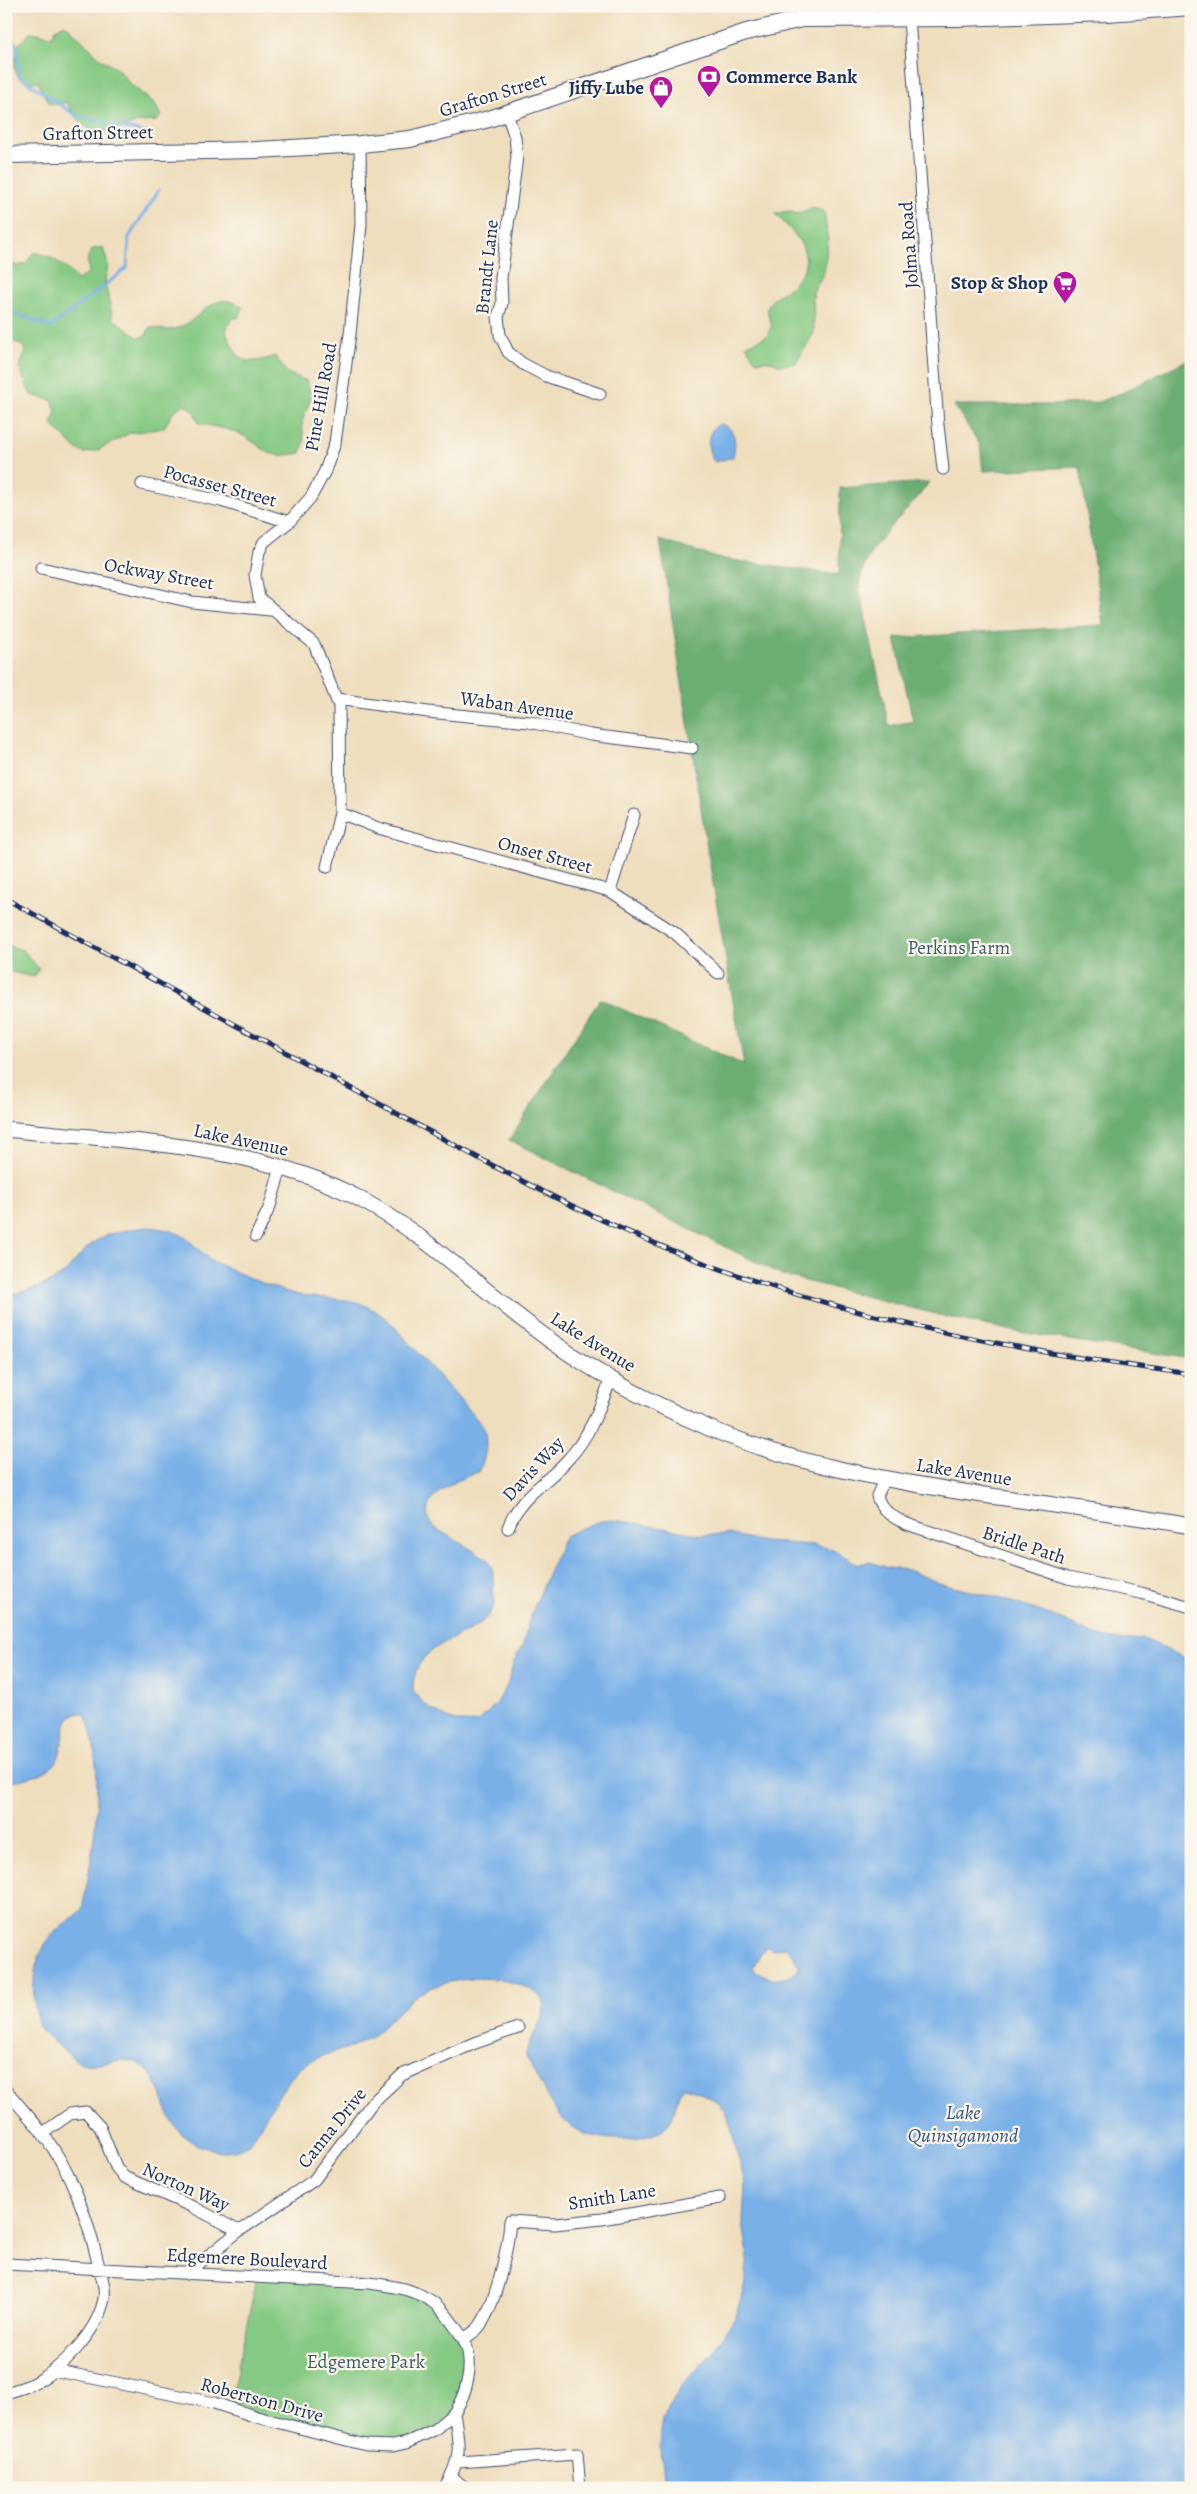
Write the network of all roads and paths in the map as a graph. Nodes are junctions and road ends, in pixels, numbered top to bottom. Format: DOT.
graph roads {
  1 [pos="1191,8"];
  2 [pos="1108,10"];
  3 [pos="984,12"];
  4 [pos="910,18"];
  5 [pos="507,114"];
  6 [pos="360,144"];
  7 [pos="6,154"];
  8 [pos="600,394"];
  9 [pos="943,469"];
  10 [pos="142,484"];
  11 [pos="289,522"];
  12 [pos="41,568"];
  13 [pos="271,610"];
  14 [pos="336,699"];
  15 [pos="692,748"];
  16 [pos="340,813"];
  17 [pos="634,815"];
  18 [pos="327,867"];
  19 [pos="610,891"];
  20 [pos="718,973"];
  21 [pos="6,1129"];
  22 [pos="281,1167"];
  23 [pos="256,1236"];
  24 [pos="611,1380"];
  25 [pos="884,1480"];
  26 [pos="1191,1526"];
  27 [pos="508,1528"];
  28 [pos="1191,1607"];
  29 [pos="518,2028"];
  30 [pos="6,2090"];
  31 [pos="43,2133"];
  32 [pos="720,2198"];
  33 [pos="239,2231"];
  34 [pos="6,2264"];
  35 [pos="99,2268"];
  36 [pos="186,2274"];
  37 [pos="464,2340"];
  38 [pos="53,2370"];
  39 [pos="6,2394"];
  40 [pos="454,2414"];
  41 [pos="458,2462"];
  42 [pos="451,2476"];
  43 [pos="444,2488"];
  44 [pos="465,2488"];
  45 [pos="580,2488"];
  1 -- 2 [label="highway, Grafton Street"];
  2 -- 3 [label="highway, Grafton Street"];
  3 -- 4 [label="highway, Grafton Street"];
  4 -- 5 [label="highway, Grafton Street"];
  4 -- 9 [label="street, Jolma Road"];
  5 -- 6 [label="highway, Grafton Street"];
  5 -- 8 [label="street, Brandt Lane"];
  6 -- 7 [label="highway, Grafton Street"];
  6 -- 11 [label="street, Pine Hill Road"];
  10 -- 11 [label="street, Pocasset Street"];
  11 -- 13 [label="street, Pine Hill Road"];
  12 -- 13 [label="street, Ockway Street"];
  13 -- 14 [label="street, Pine Hill Road"];
  14 -- 15 [label="street, Waban Avenue"];
  14 -- 16 [label="street, Pine Hill Road"];
  16 -- 18 [label="street, Pine Hill Road"];
  16 -- 19 [label="street, Onset Street"];
  17 -- 19 [label="street"];
  19 -- 20 [label="street, Onset Street"];
  21 -- 22 [label="main road, Lake Avenue"];
  22 -- 23 [label="street"];
  22 -- 24 [label="main road, Lake Avenue"];
  24 -- 25 [label="main road, Lake Avenue"];
  24 -- 27 [label="street, Davis Way"];
  25 -- 26 [label="main road, Lake Avenue"];
  25 -- 28 [label="street, Bridle Path"];
  29 -- 33 [label="street, Canna Drive"];
  30 -- 31 [label="street"];
  31 -- 33 [label="street, Norton Way"];
  31 -- 35 [label="street"];
  32 -- 37 [label="street, Smith Lane"];
  33 -- 36 [label="street, Canna Drive"];
  34 -- 35 [label="street, Edgemere Boulevard"];
  35 -- 36 [label="street, Edgemere Boulevard"];
  35 -- 38 [label="street"];
  36 -- 37 [label="street, Edgemere Boulevard"];
  37 -- 40 [label="street"];
  38 -- 39 [label="street"];
  38 -- 40 [label="street, Robertson Drive"];
  40 -- 41 [label="street"];
  41 -- 42 [label="street"];
  41 -- 45 [label="street"];
  42 -- 43 [label="street"];
  42 -- 44 [label="street"];
}
